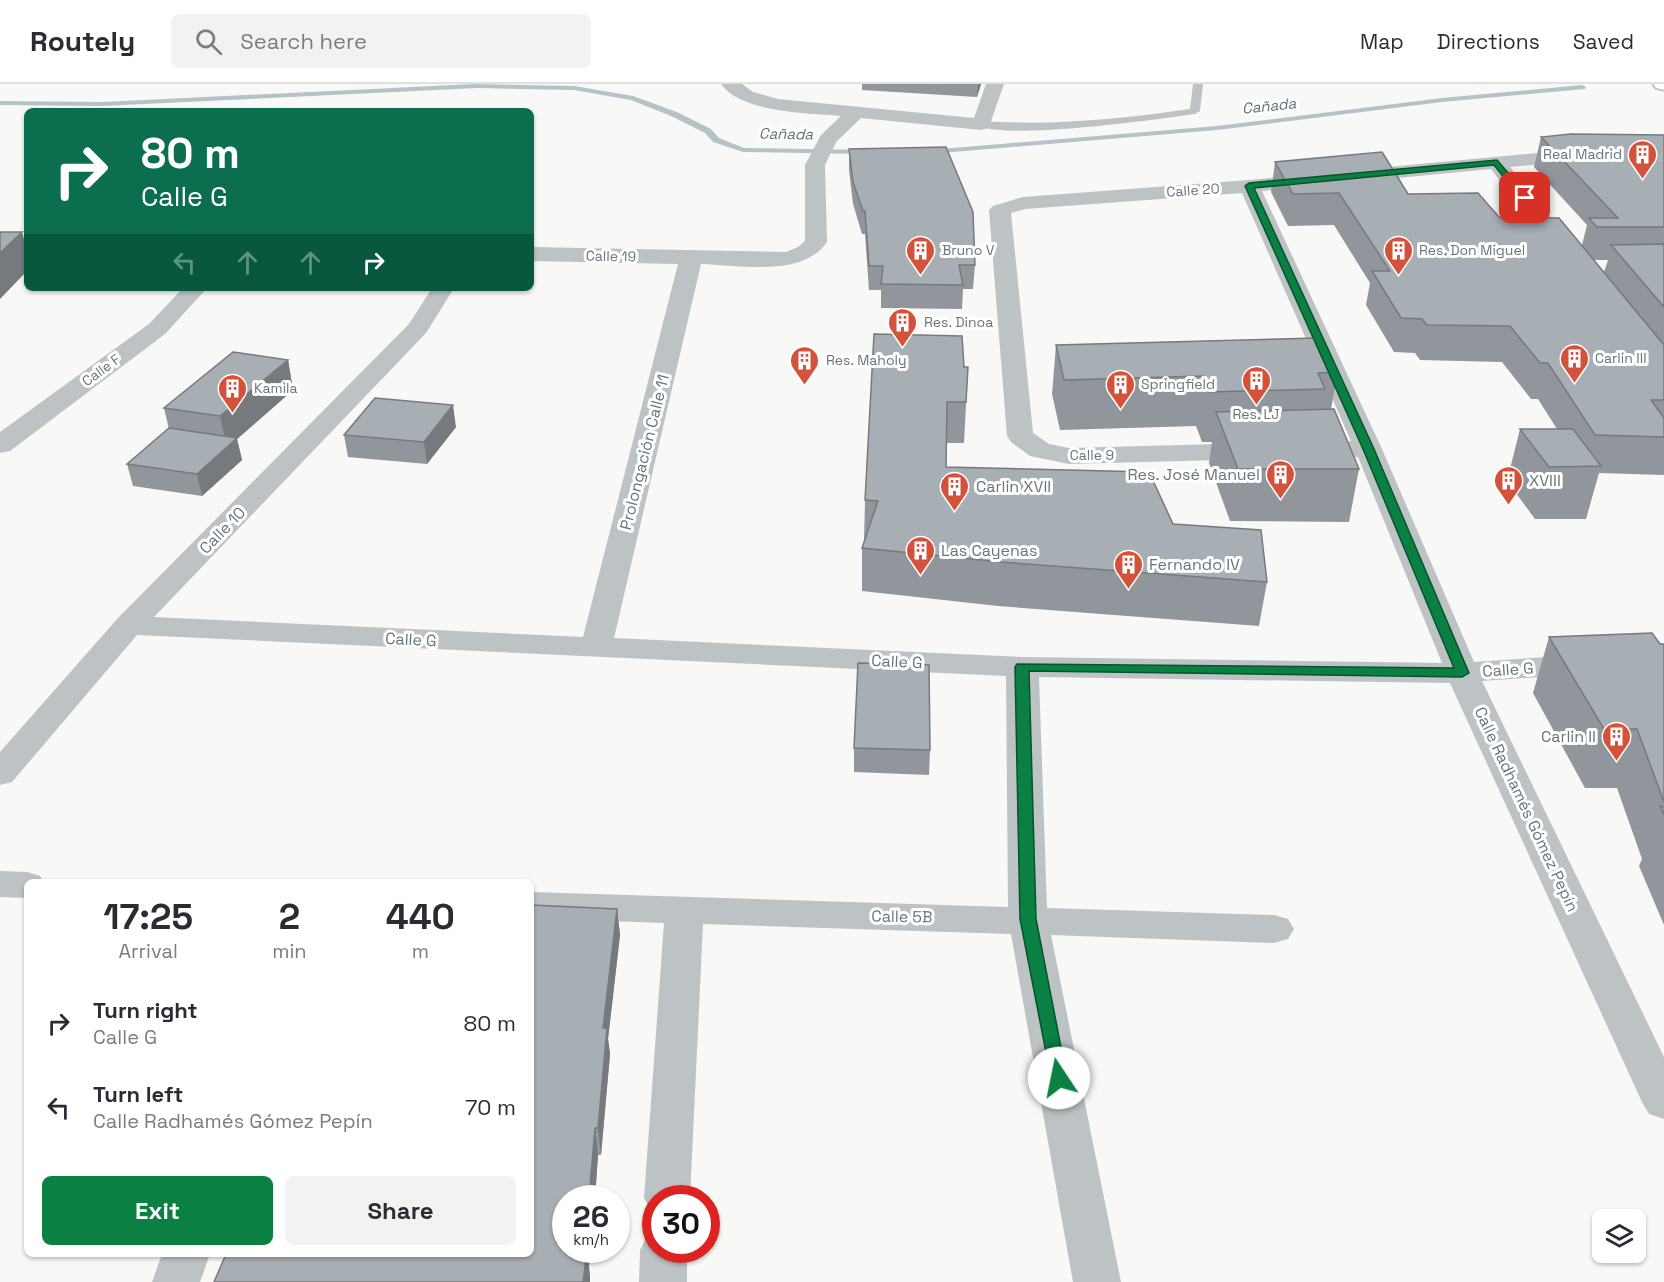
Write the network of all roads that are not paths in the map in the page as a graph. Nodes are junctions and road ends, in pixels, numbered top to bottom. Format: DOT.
graph roads {
  1 [pos="730,84"];
  2 [pos="995,84"];
  3 [pos="1198,84"];
  4 [pos="854,114"];
  5 [pos="981,124"];
  6 [pos="1664,147"];
  7 [pos="1497,163"];
  8 [pos="1249,186"];
  9 [pos="1008,206"];
  10 [pos="534,254"];
  11 [pos="691,257"];
  12 [pos="1581,269"];
  13 [pos="193,291"];
  14 [pos="441,291"];
  15 [pos="0,445"];
  16 [pos="1368,449"];
  17 [pos="129,625"];
  18 [pos="596,647"];
  19 [pos="1664,659"];
  20 [pos="1022,667"];
  21 [pos="1462,673"];
  22 [pos="0,774"];
  23 [pos="0,884"];
  24 [pos="24,885"];
  25 [pos="534,905"];
  26 [pos="684,911"];
  27 [pos="1028,919"];
  28 [pos="1274,929"];
  29 [pos="1664,1102"];
  30 [pos="669,1185"];
  31 [pos="185,1257"];
  32 [pos="664,1263"];
  33 [pos="176,1282"];
  34 [pos="663,1282"];
  35 [pos="1097,1282"];
  1 -- 4 [label="street"];
  2 -- 5 [label="street"];
  3 -- 5 [label="lane"];
  4 -- 5 [label="street"];
  4 -- 11 [label="street, Calle 19"];
  6 -- 7 [label="street, Calle 20"];
  7 -- 8 [label="street, Calle 20"];
  7 -- 12 [label="street"];
  8 -- 9 [label="street, Calle 20"];
  8 -- 16 [label="street, Calle Radhamés Gómez Pepín"];
  9 -- 16 [label="street, Calle 9"];
  10 -- 11 [label="street, Calle 19"];
  11 -- 18 [label="street, Prolongación Calle 11"];
  13 -- 15 [label="street, Calle F"];
  14 -- 17 [label="street, Calle 10"];
  16 -- 21 [label="street, Calle Radhamés Gómez Pepín"];
  17 -- 18 [label="street, Calle G"];
  17 -- 22 [label="street, Calle 10"];
  18 -- 20 [label="street, Calle G"];
  19 -- 21 [label="street, Calle G"];
  20 -- 21 [label="street, Calle G"];
  20 -- 27 [label="street"];
  21 -- 29 [label="street, Calle Radhamés Gómez Pepín"];
  23 -- 24 [label="street"];
  25 -- 26 [label="street, Calle 5B"];
  26 -- 27 [label="street, Calle 5B"];
  26 -- 30 [label="street"];
  27 -- 28 [label="street, Calle 5B"];
  27 -- 35 [label="street"];
  31 -- 33 [label="street"];
  32 -- 34 [label="street"];
}
